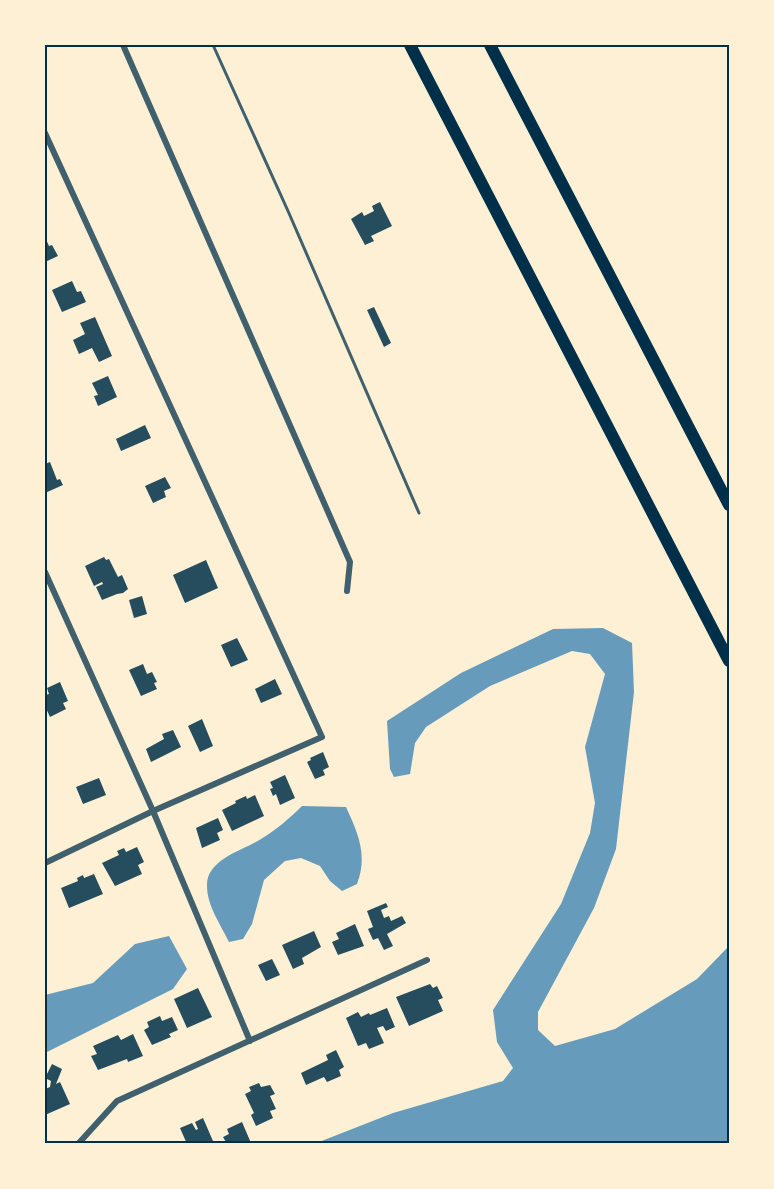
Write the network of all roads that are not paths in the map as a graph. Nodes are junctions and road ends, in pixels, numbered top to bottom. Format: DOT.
graph roads {
  1 [pos="123,45"];
  2 [pos="213,45"];
  3 [pos="410,45"];
  4 [pos="490,45"];
  5 [pos="45,133"];
  6 [pos="729,505"];
  7 [pos="419,513"];
  8 [pos="45,572"];
  9 [pos="347,591"];
  10 [pos="729,661"];
  11 [pos="153,811"];
  12 [pos="45,863"];
  13 [pos="427,960"];
  14 [pos="250,1041"];
  15 [pos="78,1144"];
  1 -- 9 [label="street"];
  2 -- 7 [label="lane"];
  3 -- 10 [label="highway"];
  4 -- 6 [label="highway"];
  5 -- 11 [label="street"];
  8 -- 11 [label="street"];
  11 -- 12 [label="street"];
  11 -- 14 [label="street"];
  13 -- 14 [label="street"];
  14 -- 15 [label="street"];
}
